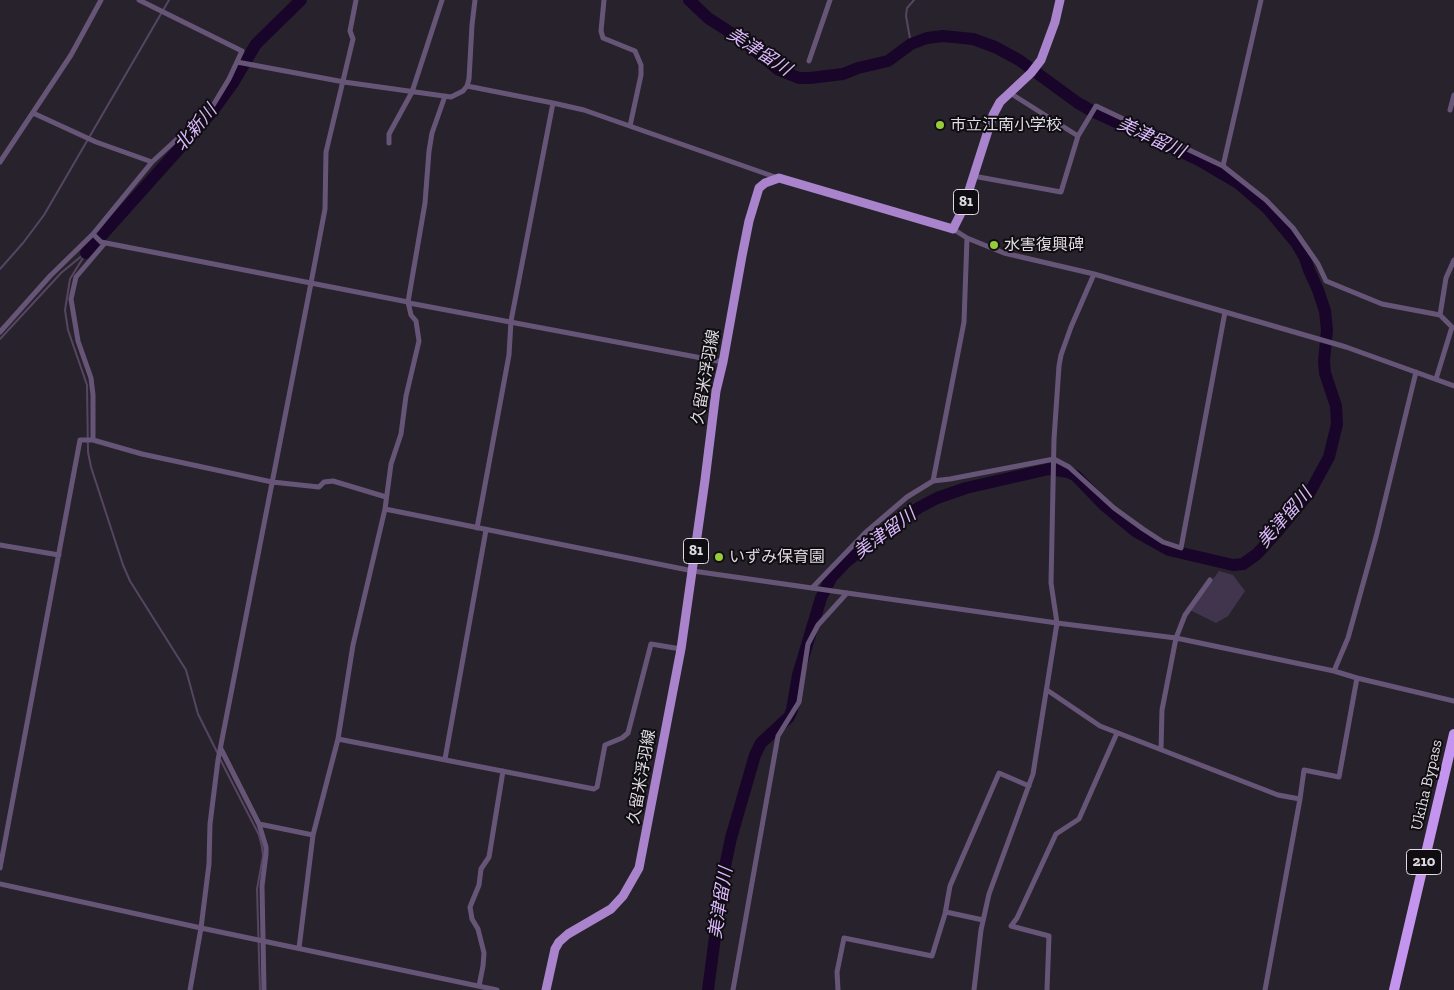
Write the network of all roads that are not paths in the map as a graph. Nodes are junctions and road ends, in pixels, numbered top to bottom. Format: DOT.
graph roads {
  1 [pos="101,0"];
  2 [pos="139,0"];
  3 [pos="356,0"];
  4 [pos="442,0"];
  5 [pos="475,0"];
  6 [pos="604,0"];
  7 [pos="830,0"];
  8 [pos="1060,0"];
  9 [pos="1261,0"];
  10 [pos="808,61"];
  11 [pos="239,62"];
  12 [pos="344,82"];
  13 [pos="467,86"];
  14 [pos="412,92"];
  15 [pos="1010,93"];
  16 [pos="1454,95"];
  17 [pos="444,96"];
  18 [pos="553,103"];
  19 [pos="1450,110"];
  20 [pos="33,113"];
  21 [pos="630,126"];
  22 [pos="1078,136"];
  23 [pos="389,144"];
  24 [pos="0,162"];
  25 [pos="152,162"];
  26 [pos="1223,166"];
  27 [pos="973,176"];
  28 [pos="779,178"];
  29 [pos="952,229"];
  30 [pos="94,236"];
  31 [pos="966,238"];
  32 [pos="103,243"];
  33 [pos="1454,260"];
  34 [pos="1094,274"];
  35 [pos="311,282"];
  36 [pos="409,303"];
  37 [pos="1225,312"];
  38 [pos="1440,315"];
  39 [pos="511,322"];
  40 [pos="0,332"];
  41 [pos="723,362"];
  42 [pos="1416,372"];
  43 [pos="1436,379"];
  44 [pos="1454,386"];
  45 [pos="92,440"];
  46 [pos="1054,460"];
  47 [pos="933,481"];
  48 [pos="272,482"];
  49 [pos="386,497"];
  50 [pos="385,509"];
  51 [pos="477,528"];
  52 [pos="486,530"];
  53 [pos="0,545"];
  54 [pos="59,556"];
  55 [pos="693,571"];
  56 [pos="1210,580"];
  57 [pos="812,588"];
  58 [pos="847,593"];
  59 [pos="1057,623"];
  60 [pos="1176,638"];
  61 [pos="680,649"];
  62 [pos="1334,671"];
  63 [pos="1358,678"];
  64 [pos="1047,690"];
  65 [pos="1454,701"];
  66 [pos="1117,733"];
  67 [pos="1454,734"];
  68 [pos="338,739"];
  69 [pos="1160,748"];
  70 [pos="220,750"];
  71 [pos="445,759"];
  72 [pos="503,771"];
  73 [pos="1029,786"];
  74 [pos="1300,799"];
  75 [pos="259,824"];
  76 [pos="313,835"];
  77 [pos="0,868"];
  78 [pos="0,884"];
  79 [pos="946,912"];
  80 [pos="983,920"];
  81 [pos="201,928"];
  82 [pos="260,940"];
  83 [pos="299,948"];
  84 [pos="479,986"];
  85 [pos="190,990"];
  86 [pos="264,990"];
  87 [pos="498,990"];
  88 [pos="546,990"];
  89 [pos="733,990"];
  90 [pos="838,990"];
  91 [pos="974,990"];
  92 [pos="1047,990"];
  93 [pos="1265,990"];
  94 [pos="1394,990"];
  1 -- 20 [label="street"];
  2 -- 11 [label="street"];
  3 -- 12 [label="street"];
  4 -- 14 [label="street"];
  5 -- 13 [label="street"];
  6 -- 21 [label="street"];
  7 -- 10 [label="street"];
  8 -- 15 [label="main road, 81"];
  9 -- 26 [label="street"];
  11 -- 12 [label="street"];
  11 -- 25 [label="street"];
  12 -- 14 [label="street"];
  12 -- 35 [label="street"];
  13 -- 17 [label="street"];
  13 -- 18 [label="street"];
  14 -- 17 [label="street"];
  14 -- 23 [label="street"];
  15 -- 22 [label="street"];
  15 -- 27 [label="main road, 81"];
  16 -- 19 [label="street"];
  17 -- 36 [label="street"];
  18 -- 21 [label="street"];
  18 -- 39 [label="street"];
  20 -- 24 [label="street"];
  20 -- 25 [label="street"];
  21 -- 28 [label="street"];
  22 -- 26 [label="street"];
  22 -- 27 [label="street"];
  25 -- 30 [label="street"];
  26 -- 38 [label="street"];
  27 -- 29 [label="main road, 81"];
  28 -- 29 [label="main road, 81"];
  28 -- 41 [label="main road, 久留米浮羽線 / 81"];
  29 -- 31 [label="street"];
  30 -- 32 [label="street"];
  30 -- 40 [label="street"];
  31 -- 34 [label="street"];
  31 -- 47 [label="street"];
  32 -- 35 [label="street"];
  32 -- 45 [label="street"];
  33 -- 38 [label="street"];
  34 -- 37 [label="street"];
  34 -- 46 [label="street"];
  35 -- 36 [label="street"];
  35 -- 48 [label="street"];
  36 -- 39 [label="street"];
  36 -- 49 [label="street"];
  37 -- 42 [label="street"];
  37 -- 46 [label="street"];
  38 -- 43 [label="street"];
  39 -- 41 [label="street"];
  39 -- 51 [label="street"];
  41 -- 55 [label="main road, 久留米浮羽線 / 81"];
  42 -- 43 [label="street"];
  42 -- 62 [label="street"];
  43 -- 44 [label="street"];
  45 -- 48 [label="street"];
  45 -- 54 [label="street"];
  46 -- 47 [label="street"];
  46 -- 59 [label="street"];
  47 -- 57 [label="street"];
  48 -- 49 [label="street"];
  48 -- 70 [label="street"];
  49 -- 50 [label="street"];
  50 -- 51 [label="street"];
  50 -- 68 [label="street"];
  51 -- 52 [label="street"];
  52 -- 55 [label="street"];
  52 -- 71 [label="street"];
  53 -- 54 [label="street"];
  54 -- 77 [label="street"];
  55 -- 57 [label="street"];
  55 -- 61 [label="main road, 久留米浮羽線 / 81"];
  56 -- 60 [label="street"];
  57 -- 58 [label="street"];
  58 -- 59 [label="street"];
  58 -- 89 [label="street"];
  59 -- 60 [label="street"];
  59 -- 64 [label="street"];
  60 -- 62 [label="street"];
  60 -- 69 [label="street"];
  61 -- 72 [label="street"];
  61 -- 88 [label="main road, 久留米浮羽線 / 81"];
  62 -- 63 [label="street"];
  63 -- 65 [label="street"];
  63 -- 74 [label="street"];
  64 -- 66 [label="street"];
  64 -- 73 [label="street"];
  66 -- 69 [label="street"];
  66 -- 92 [label="street"];
  67 -- 94 [label="highway, Ukiha Bypass / 210"];
  68 -- 71 [label="street"];
  68 -- 76 [label="street"];
  69 -- 74 [label="street"];
  70 -- 75 [label="street"];
  70 -- 81 [label="street"];
  71 -- 72 [label="street"];
  72 -- 84 [label="street"];
  73 -- 79 [label="street"];
  73 -- 80 [label="street"];
  74 -- 93 [label="street"];
  75 -- 76 [label="street"];
  75 -- 82 [label="street"];
  76 -- 83 [label="street"];
  78 -- 81 [label="street"];
  79 -- 80 [label="street"];
  79 -- 90 [label="street"];
  80 -- 91 [label="street"];
  81 -- 82 [label="street"];
  81 -- 85 [label="street"];
  82 -- 83 [label="street"];
  82 -- 86 [label="street"];
  83 -- 84 [label="street"];
  84 -- 87 [label="street"];
}
